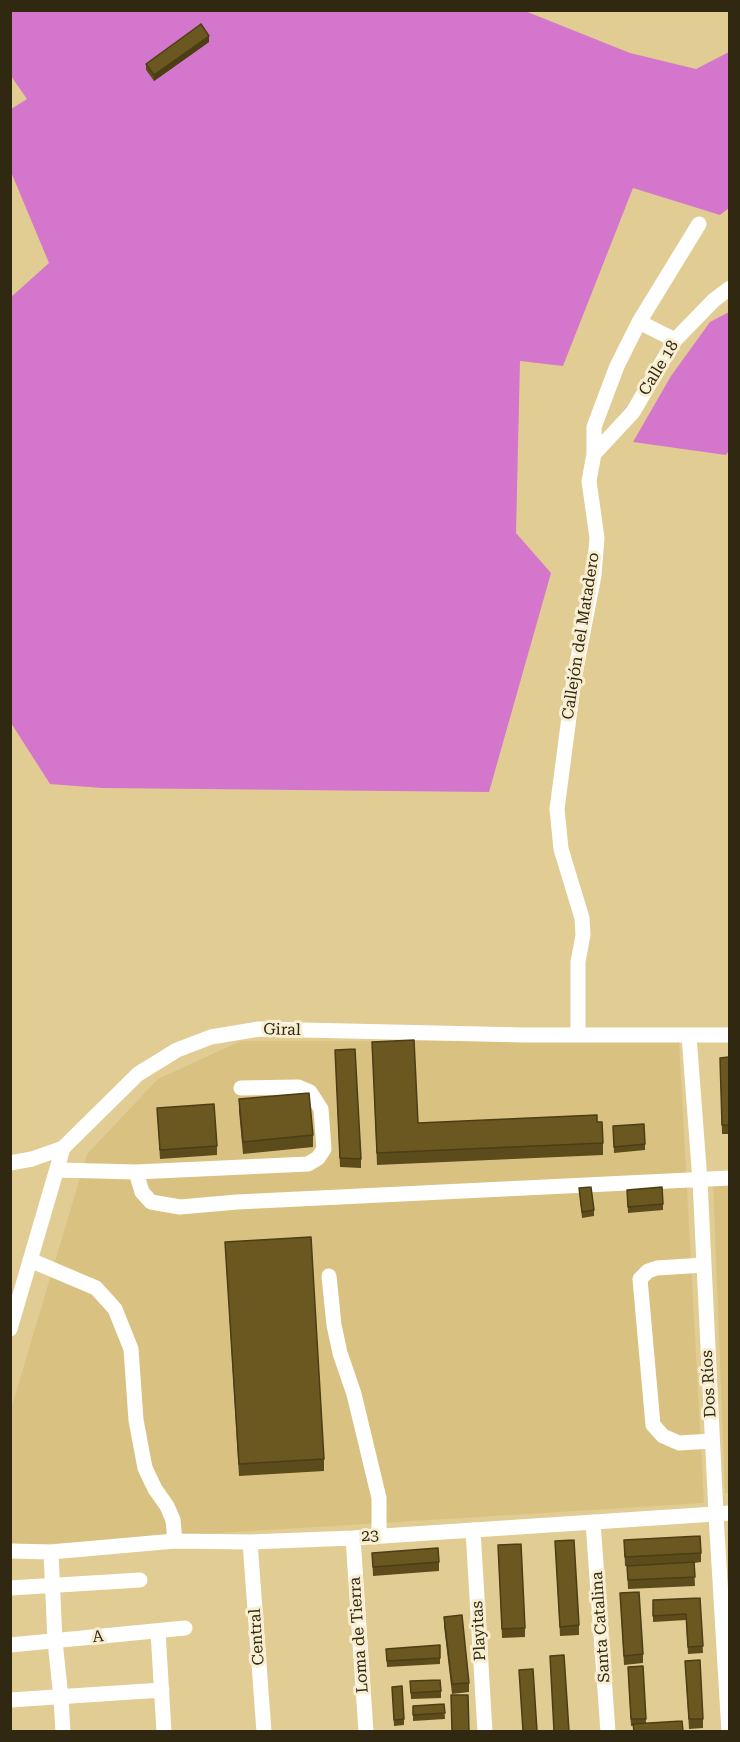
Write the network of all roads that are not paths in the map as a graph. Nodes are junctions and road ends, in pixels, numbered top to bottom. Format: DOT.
graph roads {
  1 [pos="699,224"];
  2 [pos="729,288"];
  3 [pos="639,322"];
  4 [pos="675,340"];
  5 [pos="594,454"];
  6 [pos="578,1035"];
  7 [pos="729,1035"];
  8 [pos="689,1036"];
  9 [pos="241,1088"];
  10 [pos="63,1148"];
  11 [pos="10,1163"];
  12 [pos="57,1170"];
  13 [pos="136,1172"];
  14 [pos="729,1178"];
  15 [pos="700,1180"];
  16 [pos="30,1260"];
  17 [pos="704,1265"];
  18 [pos="329,1276"];
  19 [pos="10,1329"];
  20 [pos="712,1441"];
  21 [pos="722,1514"];
  22 [pos="593,1522"];
  23 [pos="473,1530"];
  24 [pos="379,1536"];
  25 [pos="353,1538"];
  26 [pos="176,1541"];
  27 [pos="250,1542"];
  28 [pos="10,1551"];
  29 [pos="51,1552"];
  30 [pos="140,1580"];
  31 [pos="53,1585"];
  32 [pos="10,1588"];
  33 [pos="185,1628"];
  34 [pos="158,1631"];
  35 [pos="55,1641"];
  36 [pos="10,1645"];
  37 [pos="162,1690"];
  38 [pos="61,1698"];
  39 [pos="10,1700"];
  40 [pos="63,1731"];
  41 [pos="164,1731"];
  42 [pos="264,1731"];
  43 [pos="366,1731"];
  44 [pos="485,1731"];
  45 [pos="608,1731"];
  46 [pos="729,1731"];
  1 -- 3 [label="street, Callejón del Matadero"];
  2 -- 4 [label="street, Calle 18"];
  3 -- 4 [label="street"];
  3 -- 5 [label="street, Callejón del Matadero"];
  4 -- 5 [label="street, Calle 18"];
  5 -- 6 [label="street, Callejón del Matadero"];
  6 -- 8 [label="street, Giral"];
  6 -- 10 [label="street, Giral"];
  7 -- 8 [label="street, Giral"];
  8 -- 15 [label="street, Dos Ríos"];
  9 -- 13 [label="street"];
  10 -- 11 [label="street"];
  10 -- 12 [label="street"];
  12 -- 13 [label="street"];
  12 -- 16 [label="street"];
  13 -- 15 [label="street"];
  14 -- 15 [label="street"];
  15 -- 17 [label="street, Dos Ríos"];
  16 -- 19 [label="street"];
  16 -- 26 [label="street"];
  17 -- 20 [label="street, Dos Ríos"];
  17 -- 20 [label="street"];
  18 -- 24 [label="street"];
  20 -- 21 [label="street, Dos Ríos"];
  21 -- 22 [label="street, 23"];
  21 -- 46 [label="street, Dos Ríos"];
  22 -- 23 [label="street, 23"];
  22 -- 45 [label="street, Santa Catalina"];
  23 -- 24 [label="street, 23"];
  23 -- 44 [label="street, Playitas"];
  24 -- 25 [label="street, 23"];
  25 -- 27 [label="street, 23"];
  25 -- 43 [label="street, Loma de Tierra"];
  26 -- 27 [label="street, 23"];
  26 -- 29 [label="street, 23"];
  27 -- 42 [label="street, Central"];
  28 -- 29 [label="street, 23"];
  29 -- 31 [label="street"];
  30 -- 31 [label="street"];
  31 -- 32 [label="street"];
  31 -- 35 [label="street"];
  33 -- 34 [label="street, A"];
  34 -- 35 [label="street, A"];
  34 -- 37 [label="street"];
  35 -- 36 [label="street, A"];
  35 -- 38 [label="street"];
  37 -- 38 [label="street"];
  37 -- 41 [label="street"];
  38 -- 39 [label="street"];
  38 -- 40 [label="street"];
}
